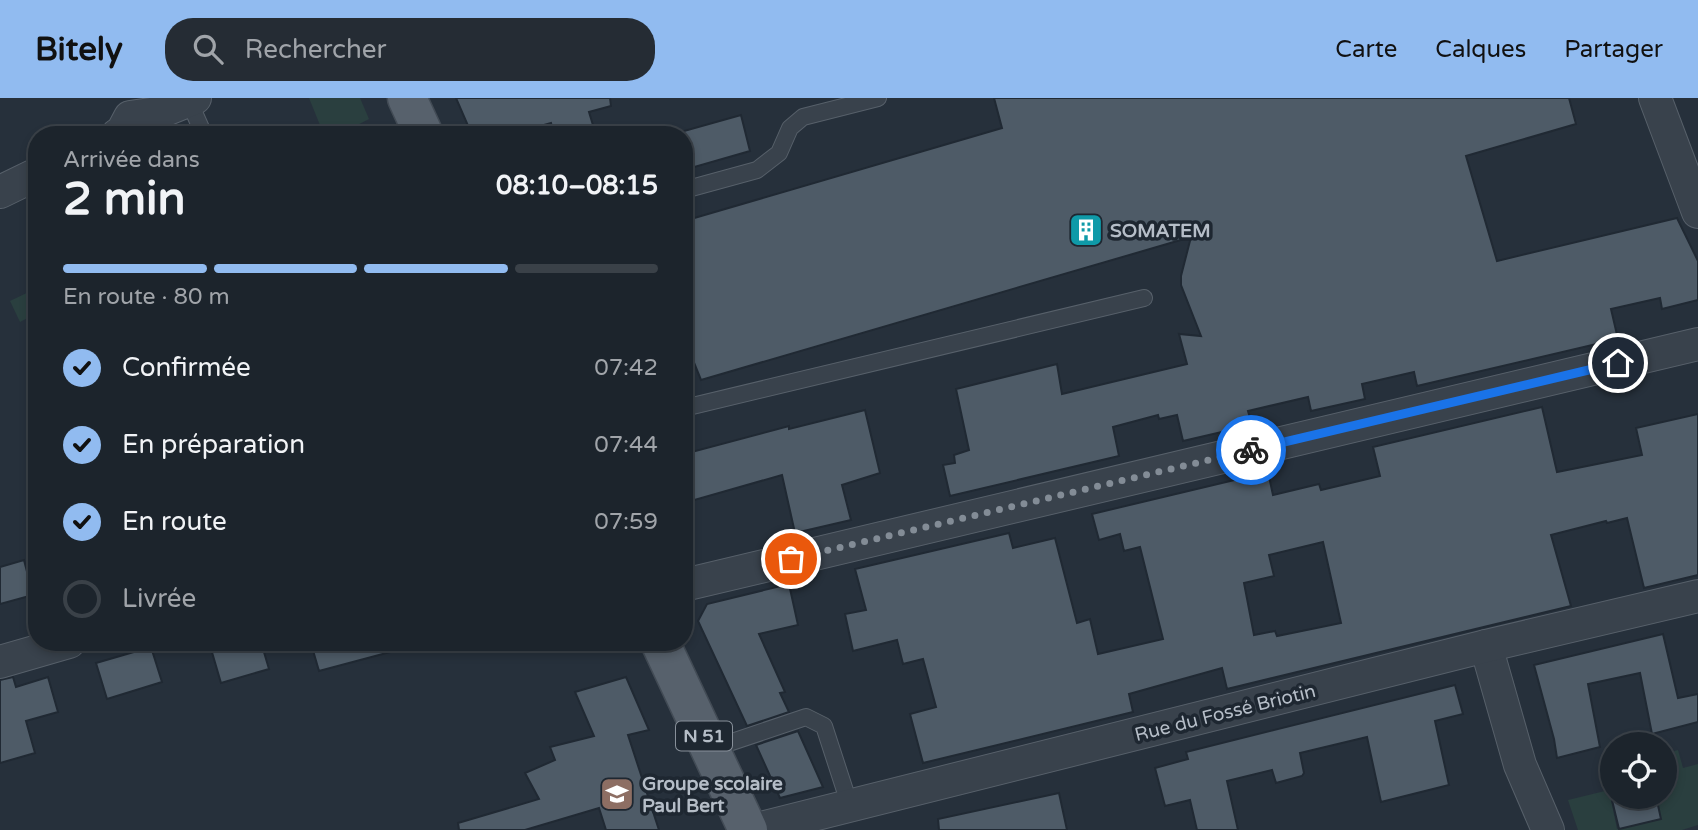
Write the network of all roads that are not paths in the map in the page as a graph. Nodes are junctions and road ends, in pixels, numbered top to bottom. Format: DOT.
graph roads {
  1 [pos="407,98"];
  2 [pos="878,98"];
  3 [pos="1655,98"];
  4 [pos="192,99"];
  5 [pos="122,117"];
  6 [pos="201,126"];
  7 [pos="420,126"];
  8 [pos="28,178"];
  9 [pos="693,188"];
  10 [pos="0,192"];
  11 [pos="1698,212"];
  12 [pos="1143,298"];
  13 [pos="1698,344"];
  14 [pos="693,406"];
  15 [pos="693,582"];
  16 [pos="1698,596"];
  17 [pos="1486,646"];
  18 [pos="38,651"];
  19 [pos="664,651"];
  20 [pos="0,662"];
  21 [pos="710,750"];
  22 [pos="850,806"];
  23 [pos="750,830"];
  24 [pos="1548,830"];
  1 -- 7 [label="main road"];
  2 -- 9 [label="lane"];
  3 -- 11 [label="street"];
  4 -- 5 [label="street"];
  4 -- 6 [label="lane"];
  8 -- 10 [label="street"];
  12 -- 14 [label="lane"];
  13 -- 15 [label="street"];
  16 -- 17 [label="street, Rue du Fossé Briotin"];
  17 -- 22 [label="street, Rue du Fossé Briotin"];
  17 -- 24 [label="street"];
  18 -- 20 [label="street"];
  19 -- 21 [label="main road, N 51"];
  21 -- 22 [label="lane"];
  21 -- 23 [label="main road, N 51"];
  22 -- 23 [label="street, Rue du Fossé Briotin"];
}
